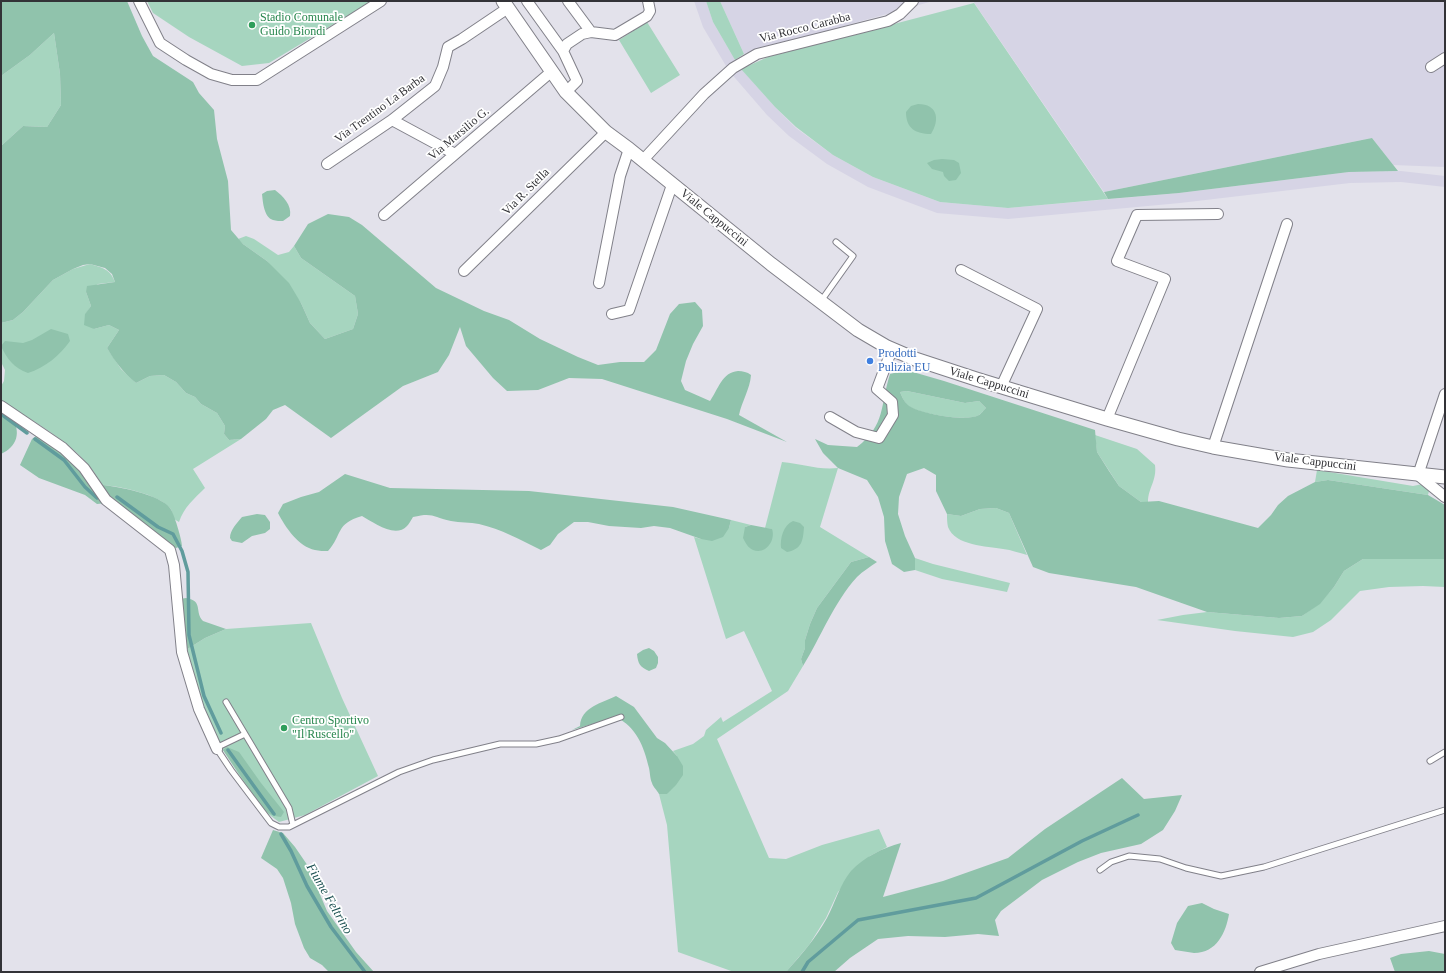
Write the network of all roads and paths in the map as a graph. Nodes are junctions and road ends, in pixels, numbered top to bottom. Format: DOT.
graph roads {
  1 [pos="139,1"];
  2 [pos="381,1"];
  3 [pos="527,1"];
  4 [pos="568,1"];
  5 [pos="648,1"];
  6 [pos="913,1"];
  7 [pos="506,5"];
  8 [pos="591,32"];
  9 [pos="563,51"];
  10 [pos="1445,58"];
  11 [pos="1431,68"];
  12 [pos="552,72"];
  13 [pos="566,92"];
  14 [pos="392,120"];
  15 [pos="606,132"];
  16 [pos="629,149"];
  17 [pos="456,154"];
  18 [pos="643,160"];
  19 [pos="327,164"];
  20 [pos="672,185"];
  21 [pos="1218,214"];
  22 [pos="384,215"];
  23 [pos="1286,224"];
  24 [pos="836,242"];
  25 [pos="961,270"];
  26 [pos="464,271"];
  27 [pos="599,283"];
  28 [pos="820,302"];
  29 [pos="612,314"];
  30 [pos="892,349"];
  31 [pos="1001,387"];
  32 [pos="1445,394"];
  33 [pos="1,406"];
  34 [pos="830,417"];
  35 [pos="1107,419"];
  36 [pos="1214,448"];
  37 [pos="1418,475"];
  38 [pos="1445,477"];
  39 [pos="1445,497"];
  40 [pos="226,702"];
  41 [pos="621,717"];
  42 [pos="245,734"];
  43 [pos="217,749"];
  44 [pos="1445,752"];
  45 [pos="1430,761"];
  46 [pos="1445,810"];
  47 [pos="293,825"];
  48 [pos="1100,870"];
  49 [pos="1445,926"];
  50 [pos="1281,969"];
  51 [pos="1260,972"];
  1 -- 2 [label="street"];
  3 -- 9 [label="street"];
  4 -- 8 [label="street"];
  5 -- 8 [label="street"];
  6 -- 18 [label="street, Via Rocco Carabba"];
  7 -- 12 [label="street, Viale Cappuccini"];
  7 -- 14 [label="street, Via Trentino La Barba"];
  8 -- 9 [label="street"];
  9 -- 13 [label="street"];
  10 -- 11 [label="street"];
  12 -- 13 [label="street, Viale Cappuccini"];
  12 -- 17 [label="street, Via Marsilio G."];
  13 -- 15 [label="street, Viale Cappuccini"];
  14 -- 17 [label="street"];
  14 -- 19 [label="street, Via Trentino La Barba"];
  15 -- 16 [label="street, Viale Cappuccini"];
  15 -- 26 [label="street, Via R. Stella"];
  16 -- 18 [label="street, Viale Cappuccini"];
  16 -- 27 [label="street"];
  17 -- 22 [label="street, Via Marsilio G."];
  18 -- 20 [label="street, Viale Cappuccini"];
  20 -- 28 [label="street, Viale Cappuccini"];
  20 -- 29 [label="street, Viale Cappuccini"];
  21 -- 35 [label="street"];
  23 -- 36 [label="street"];
  24 -- 28 [label="lane"];
  25 -- 31 [label="street"];
  28 -- 30 [label="street, Viale Cappuccini"];
  30 -- 31 [label="street, Viale Cappuccini"];
  30 -- 34 [label="street"];
  31 -- 35 [label="street, Viale Cappuccini"];
  32 -- 37 [label="street"];
  33 -- 43 [label="street"];
  35 -- 36 [label="street, Viale Cappuccini"];
  36 -- 37 [label="street, Viale Cappuccini"];
  37 -- 38 [label="street, Viale Cappuccini"];
  37 -- 39 [label="street"];
  40 -- 42 [label="lane"];
  41 -- 47 [label="lane"];
  42 -- 43 [label="lane"];
  42 -- 47 [label="lane"];
  43 -- 47 [label="lane"];
  44 -- 45 [label="lane"];
  46 -- 48 [label="lane"];
  49 -- 50 [label="street"];
  50 -- 51 [label="street"];
}
